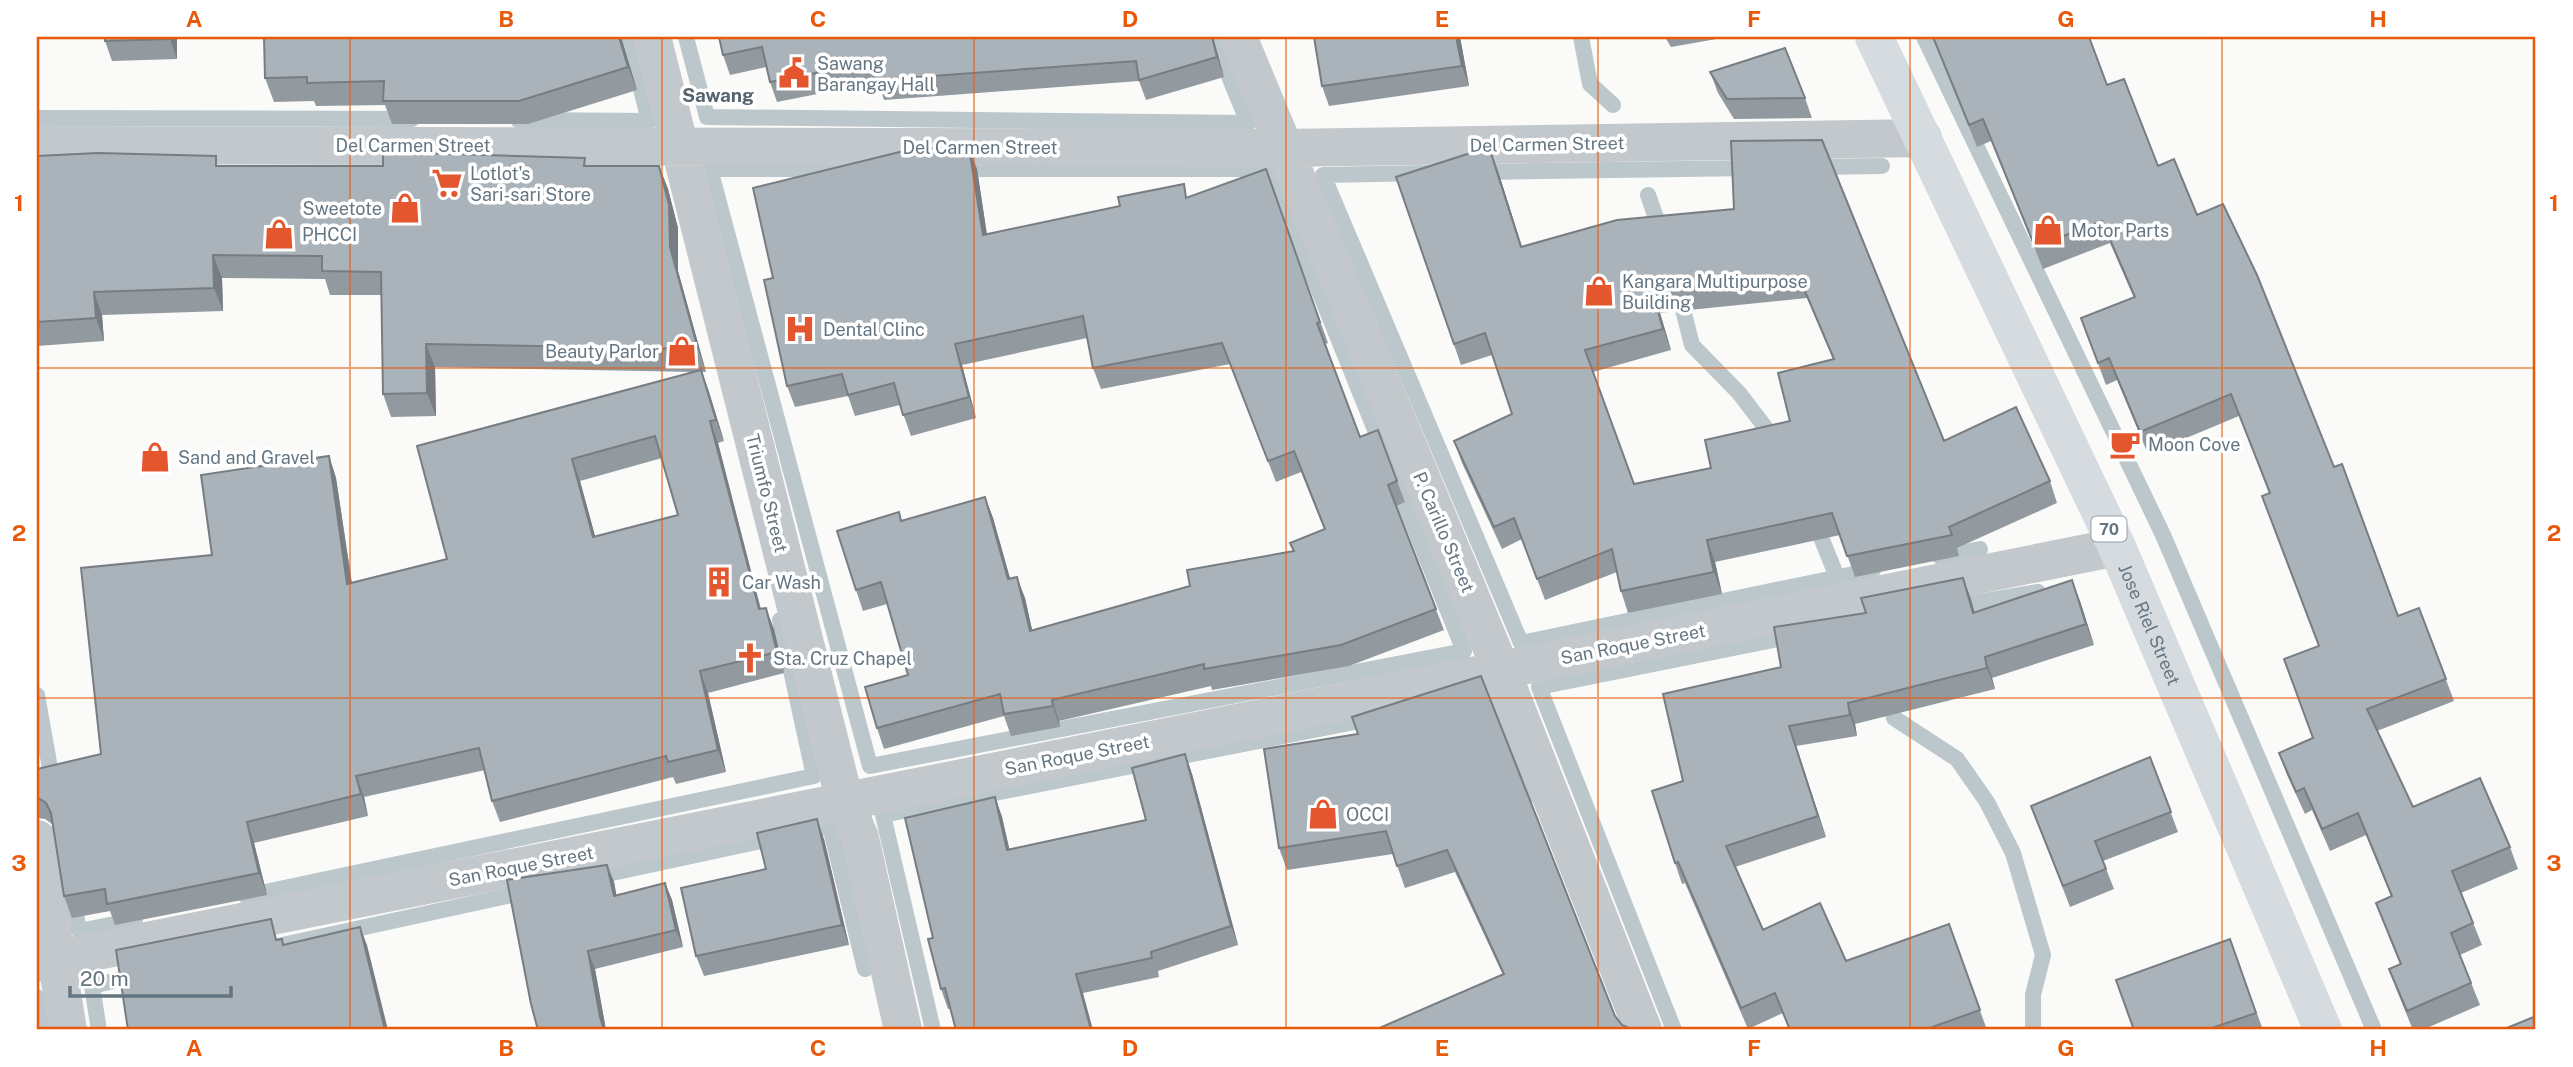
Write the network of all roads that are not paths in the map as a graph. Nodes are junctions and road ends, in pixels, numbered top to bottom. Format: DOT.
graph roads {
  1 [pos="652,37"];
  2 [pos="1238,37"];
  3 [pos="1874,37"];
  4 [pos="1923,138"];
  5 [pos="37,145"];
  6 [pos="680,146"];
  7 [pos="1284,148"];
  8 [pos="2117,547"];
  9 [pos="1501,670"];
  10 [pos="845,802"];
  11 [pos="37,839"];
  12 [pos="47,961"];
  13 [pos="68,1030"];
  14 [pos="903,1030"];
  15 [pos="1643,1030"];
  16 [pos="2323,1030"];
  1 -- 6 [label="street, Triumfo Street"];
  2 -- 7 [label="street, P. Carillo Street"];
  3 -- 4 [label="highway, Jose Riel Street / 70"];
  4 -- 7 [label="street, Del Carmen Street"];
  4 -- 8 [label="highway, Jose Riel Street / 70"];
  5 -- 6 [label="street, Del Carmen Street"];
  6 -- 7 [label="street, Del Carmen Street"];
  6 -- 10 [label="street, Triumfo Street"];
  7 -- 9 [label="street, P. Carillo Street"];
  8 -- 9 [label="street, San Roque Street"];
  8 -- 16 [label="highway, Jose Riel Street / 70"];
  9 -- 10 [label="street, San Roque Street"];
  9 -- 15 [label="street, P. Carillo Street"];
  10 -- 12 [label="street, San Roque Street"];
  10 -- 14 [label="street, Triumfo Street"];
  11 -- 12 [label="street"];
  12 -- 13 [label="street"];
}
